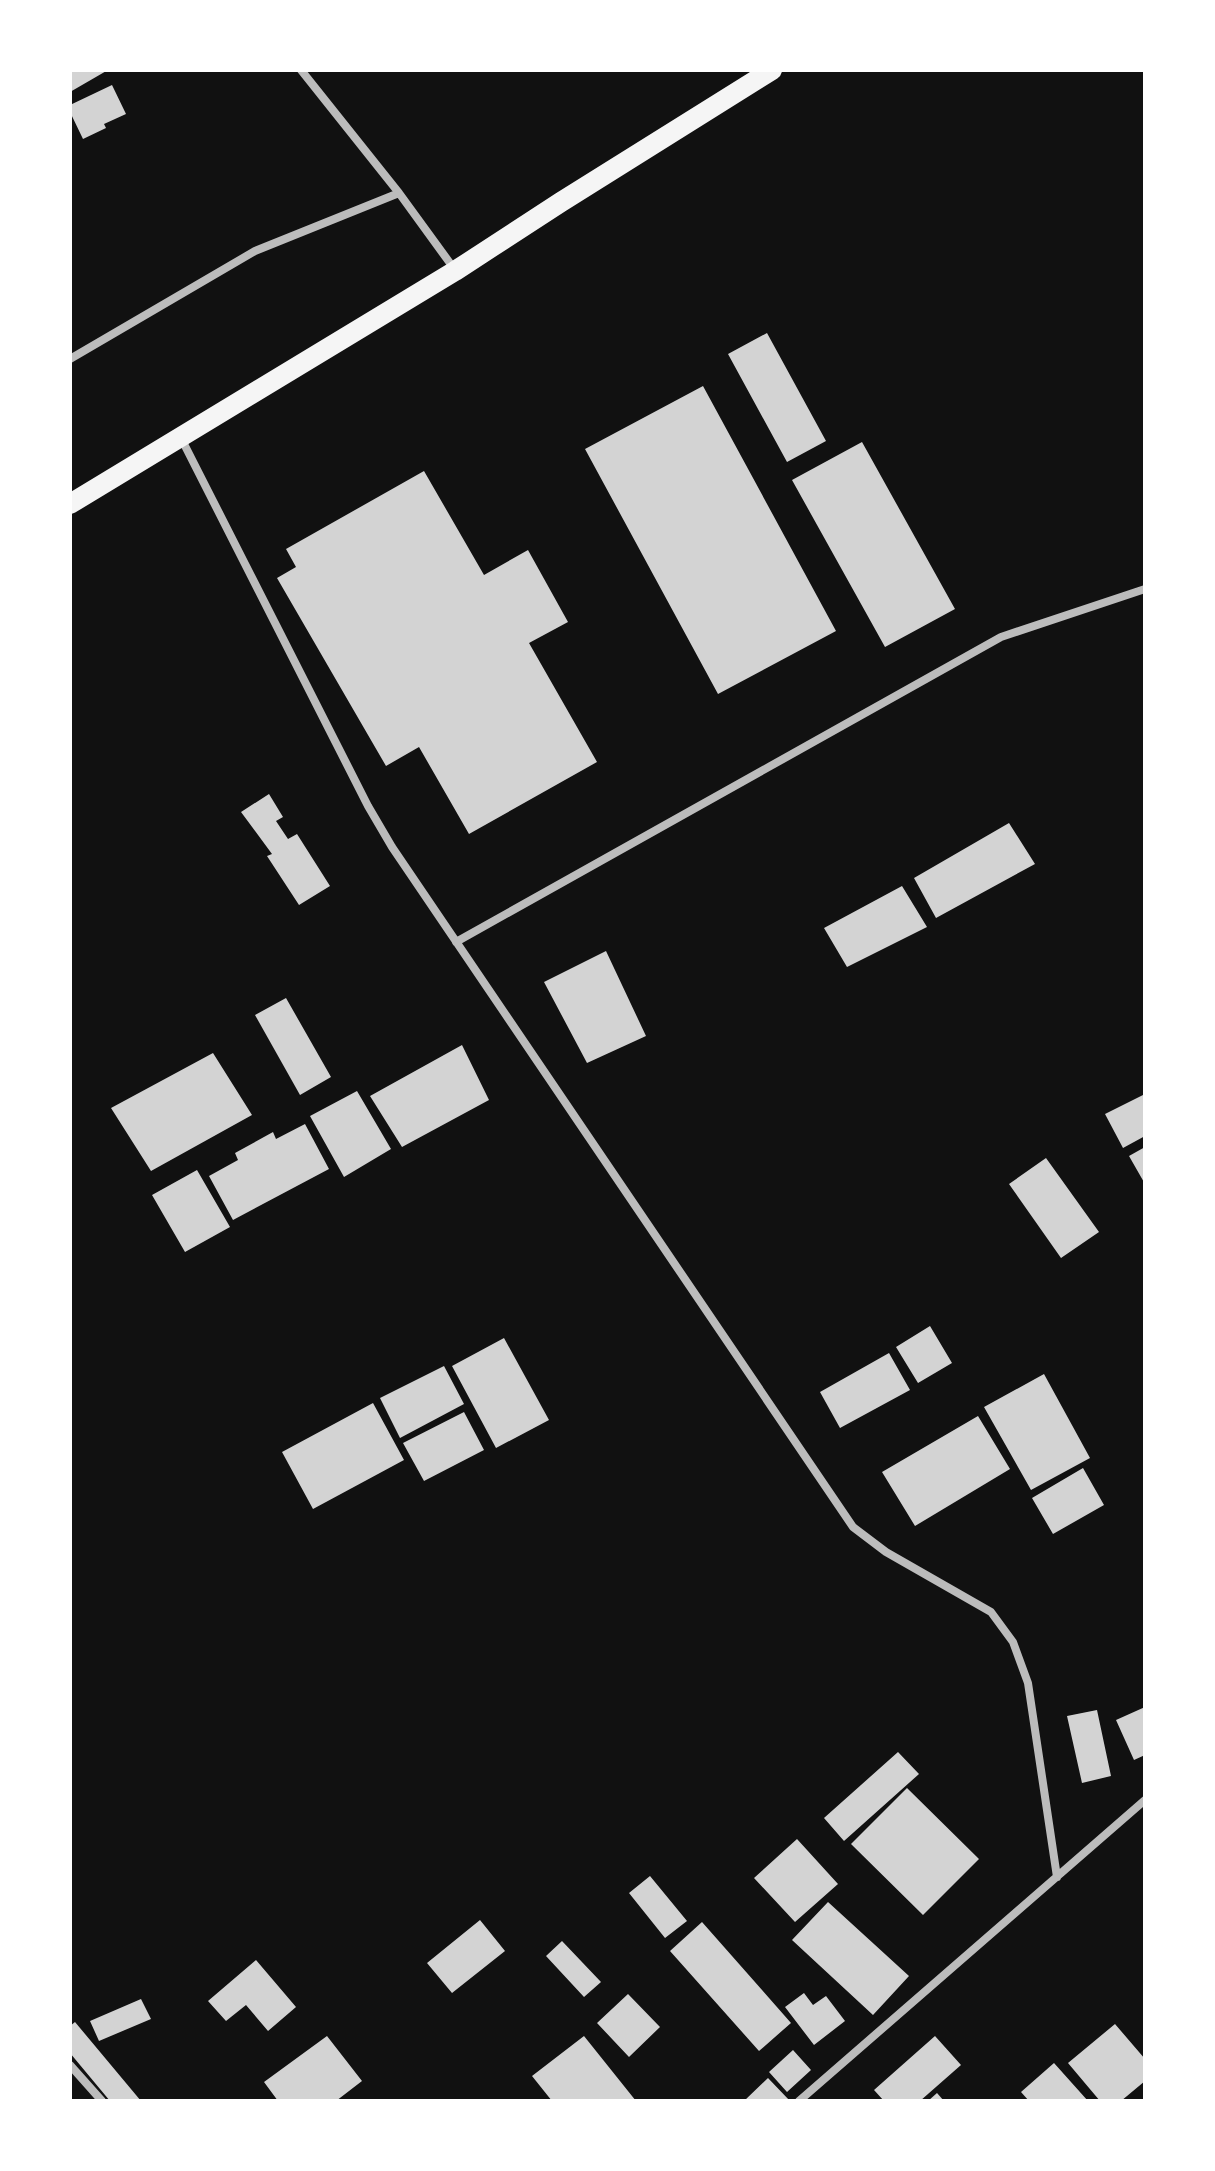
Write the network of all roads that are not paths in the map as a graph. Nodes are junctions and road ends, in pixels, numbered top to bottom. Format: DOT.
graph roads {
  1 [pos="301,70"];
  2 [pos="772,70"];
  3 [pos="399,193"];
  4 [pos="455,271"];
  5 [pos="70,359"];
  6 [pos="180,436"];
  7 [pos="70,504"];
  8 [pos="1145,589"];
  9 [pos="456,942"];
  10 [pos="1145,1800"];
  11 [pos="1057,1877"];
  12 [pos="70,2065"];
  13 [pos="102,2101"];
  14 [pos="799,2101"];
  1 -- 3 [label="street"];
  2 -- 4 [label="main road"];
  3 -- 4 [label="street"];
  3 -- 5 [label="street"];
  4 -- 6 [label="main road"];
  6 -- 7 [label="main road"];
  6 -- 9 [label="street"];
  8 -- 9 [label="street"];
  9 -- 11 [label="street"];
  10 -- 11 [label="street"];
  11 -- 14 [label="street"];
  12 -- 13 [label="street"];
}
